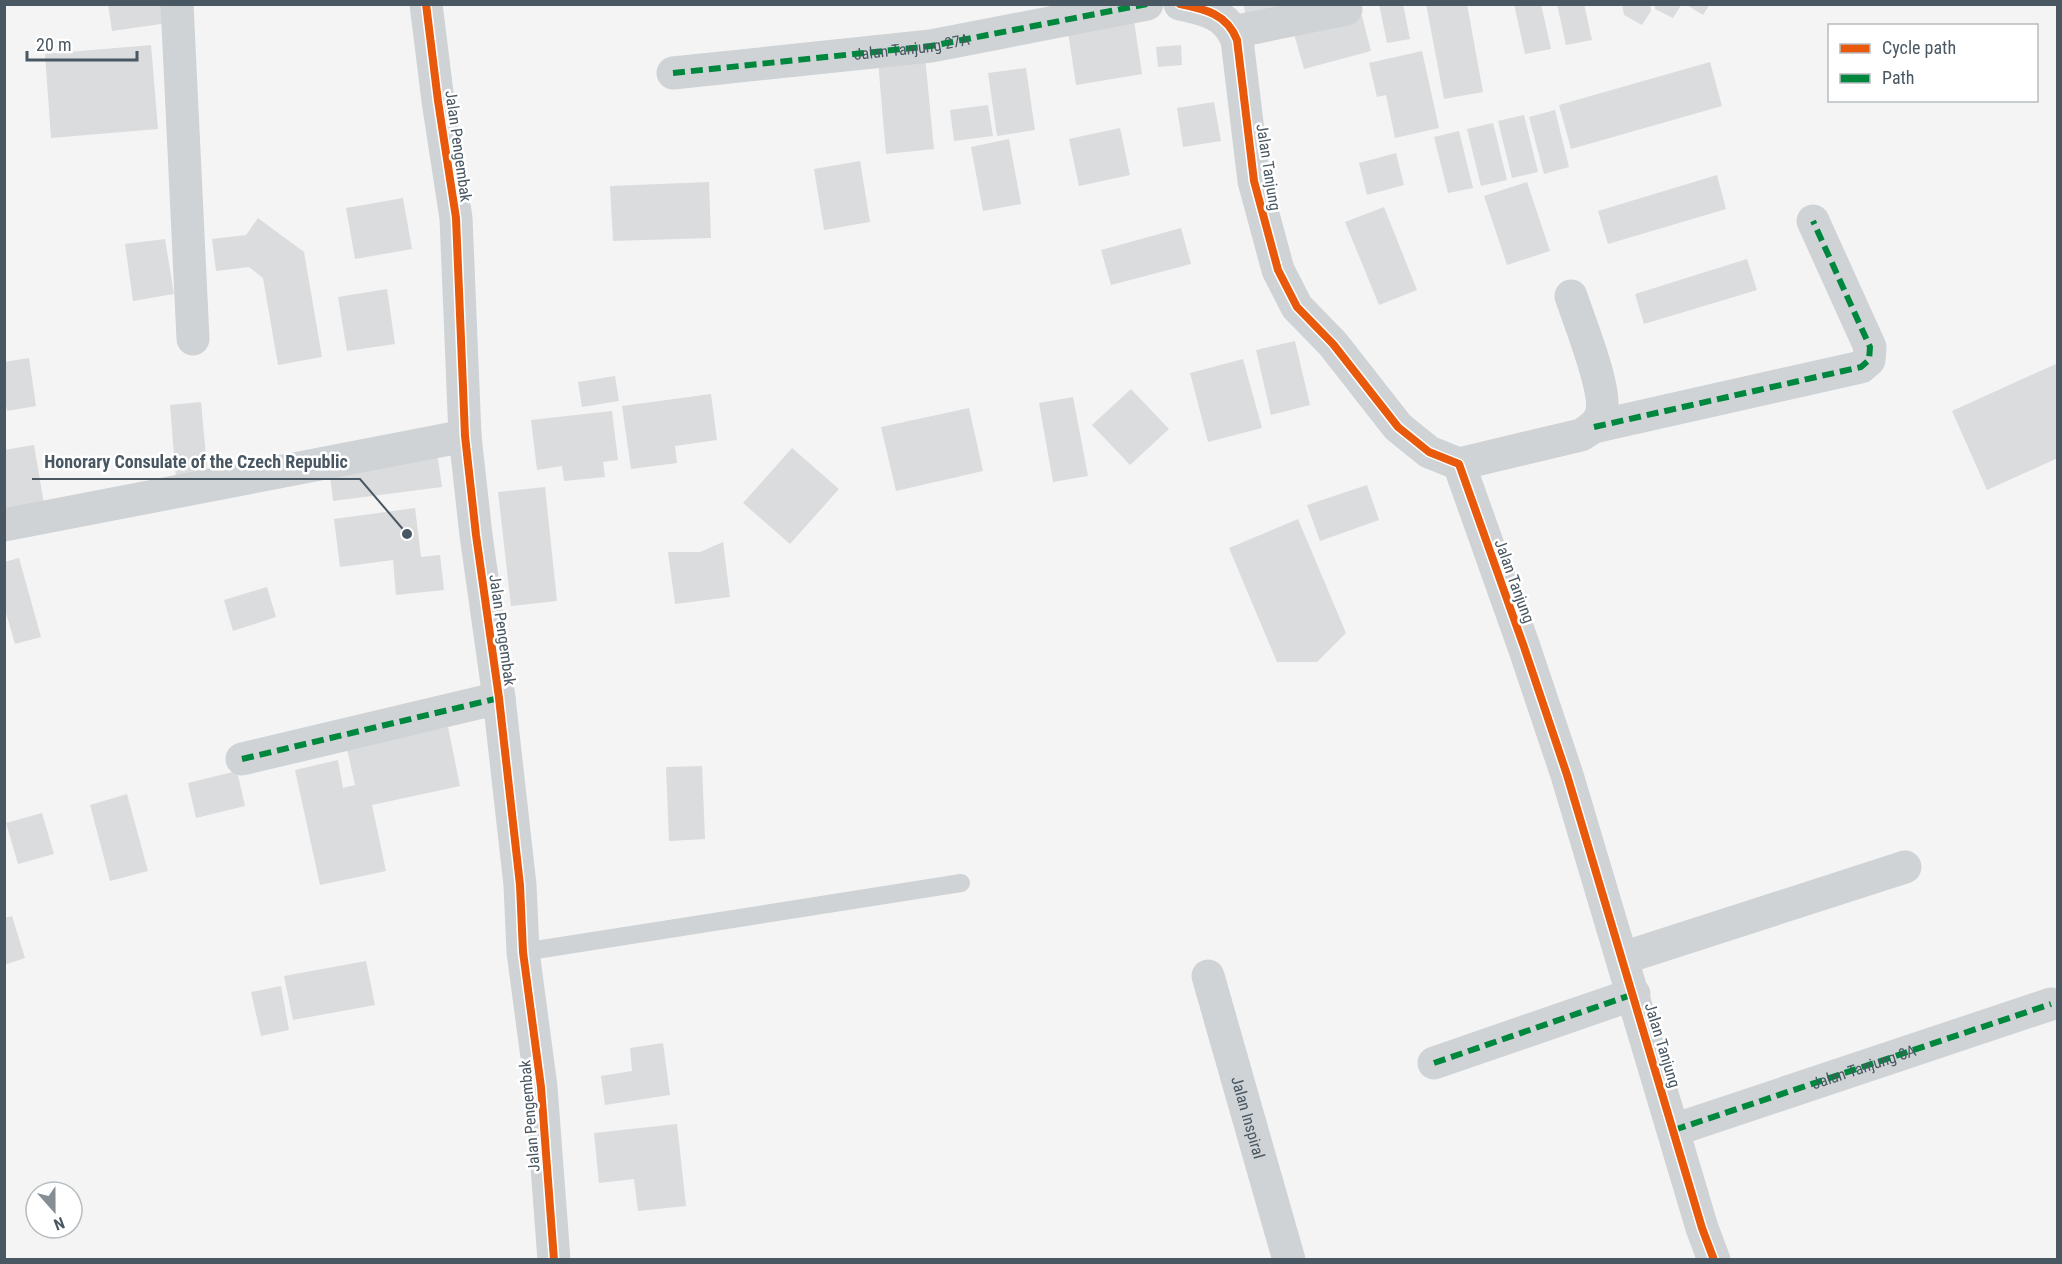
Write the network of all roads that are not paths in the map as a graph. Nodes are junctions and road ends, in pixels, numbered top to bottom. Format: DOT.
graph roads {
  1 [pos="177,4"];
  2 [pos="426,4"];
  3 [pos="1147,4"];
  4 [pos="1179,4"];
  5 [pos="1346,9"];
  6 [pos="1233,32"];
  7 [pos="673,73"];
  8 [pos="1813,221"];
  9 [pos="1571,296"];
  10 [pos="193,339"];
  11 [pos="1594,427"];
  12 [pos="465,436"];
  13 [pos="1459,464"];
  14 [pos="4,525"];
  15 [pos="500,698"];
  16 [pos="242,759"];
  17 [pos="1905,867"];
  18 [pos="962,883"];
  19 [pos="523,952"];
  20 [pos="1623,958"];
  21 [pos="1208,976"];
  22 [pos="1634,994"];
  23 [pos="2051,1004"];
  24 [pos="1434,1063"];
  25 [pos="1674,1130"];
  26 [pos="554,1260"];
  27 [pos="1288,1260"];
  28 [pos="1714,1260"];
  1 -- 10 [label="street"];
  2 -- 12 [label="street, Jalan Pengembak"];
  3 -- 7 [label="street, Jalan Tanjung 27A"];
  4 -- 6 [label="street"];
  5 -- 6 [label="street"];
  6 -- 13 [label="street, Jalan Tanjung"];
  8 -- 11 [label="street"];
  9 -- 11 [label="street"];
  11 -- 13 [label="street"];
  12 -- 14 [label="street"];
  12 -- 15 [label="street, Jalan Pengembak"];
  13 -- 20 [label="street, Jalan Tanjung"];
  15 -- 16 [label="street"];
  15 -- 19 [label="street, Jalan Pengembak"];
  17 -- 20 [label="street"];
  18 -- 19 [label="lane"];
  19 -- 26 [label="street, Jalan Pengembak"];
  20 -- 22 [label="street, Jalan Tanjung"];
  21 -- 27 [label="street, Jalan Inspiral"];
  22 -- 24 [label="street"];
  22 -- 25 [label="street, Jalan Tanjung"];
  23 -- 25 [label="street, Jalan Tanjung 8A"];
  25 -- 28 [label="street, Jalan Tanjung"];
}
